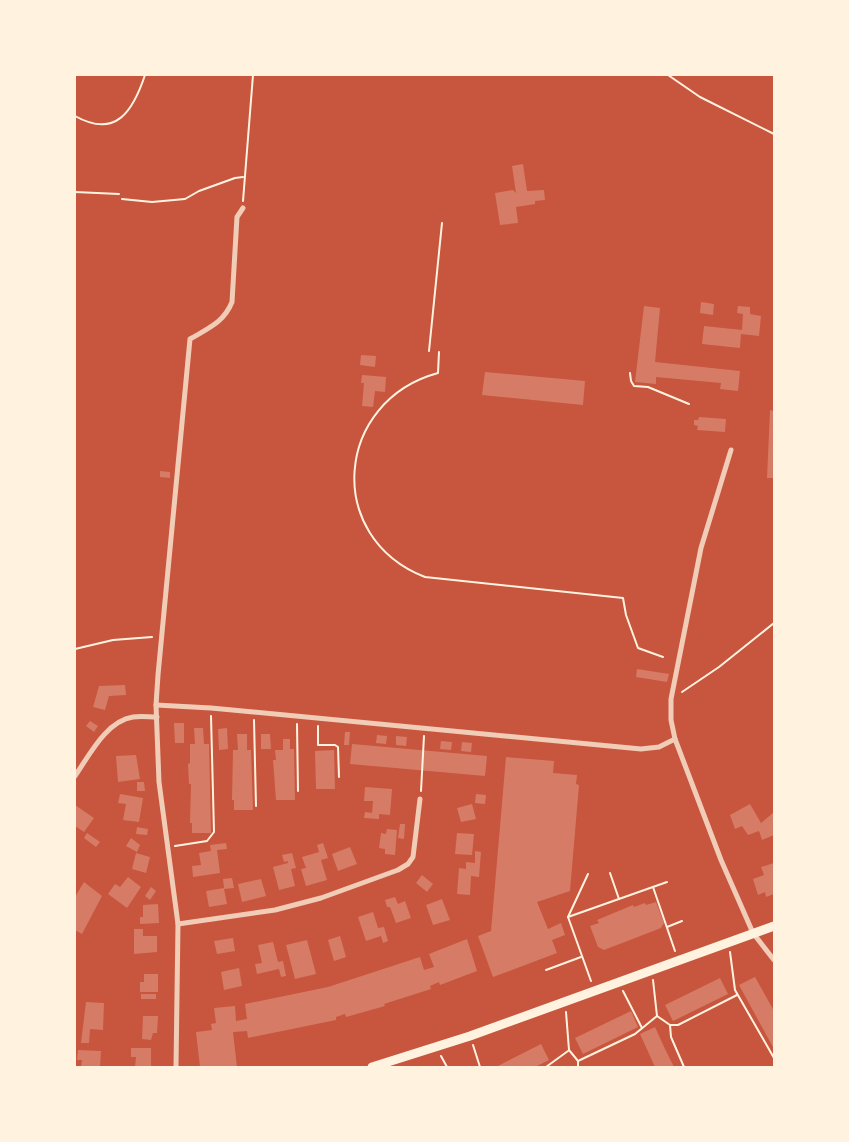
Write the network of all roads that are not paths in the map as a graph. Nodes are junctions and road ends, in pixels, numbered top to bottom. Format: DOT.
graph roads {
  1 [pos="243,208"];
  2 [pos="731,450"];
  3 [pos="156,705"];
  4 [pos="157,717"];
  5 [pos="675,739"];
  6 [pos="75,776"];
  7 [pos="420,798"];
  8 [pos="178,924"];
  9 [pos="774,926"];
  10 [pos="753,933"];
  11 [pos="774,960"];
  12 [pos="176,1067"];
  13 [pos="372,1067"];
  1 -- 3 [label="street"];
  2 -- 5 [label="street"];
  3 -- 4 [label="street"];
  3 -- 5 [label="street"];
  4 -- 6 [label="street"];
  4 -- 8 [label="street"];
  5 -- 10 [label="street"];
  7 -- 8 [label="street"];
  8 -- 12 [label="street"];
  9 -- 10 [label="main road"];
  10 -- 11 [label="street"];
  10 -- 13 [label="main road"];
}
